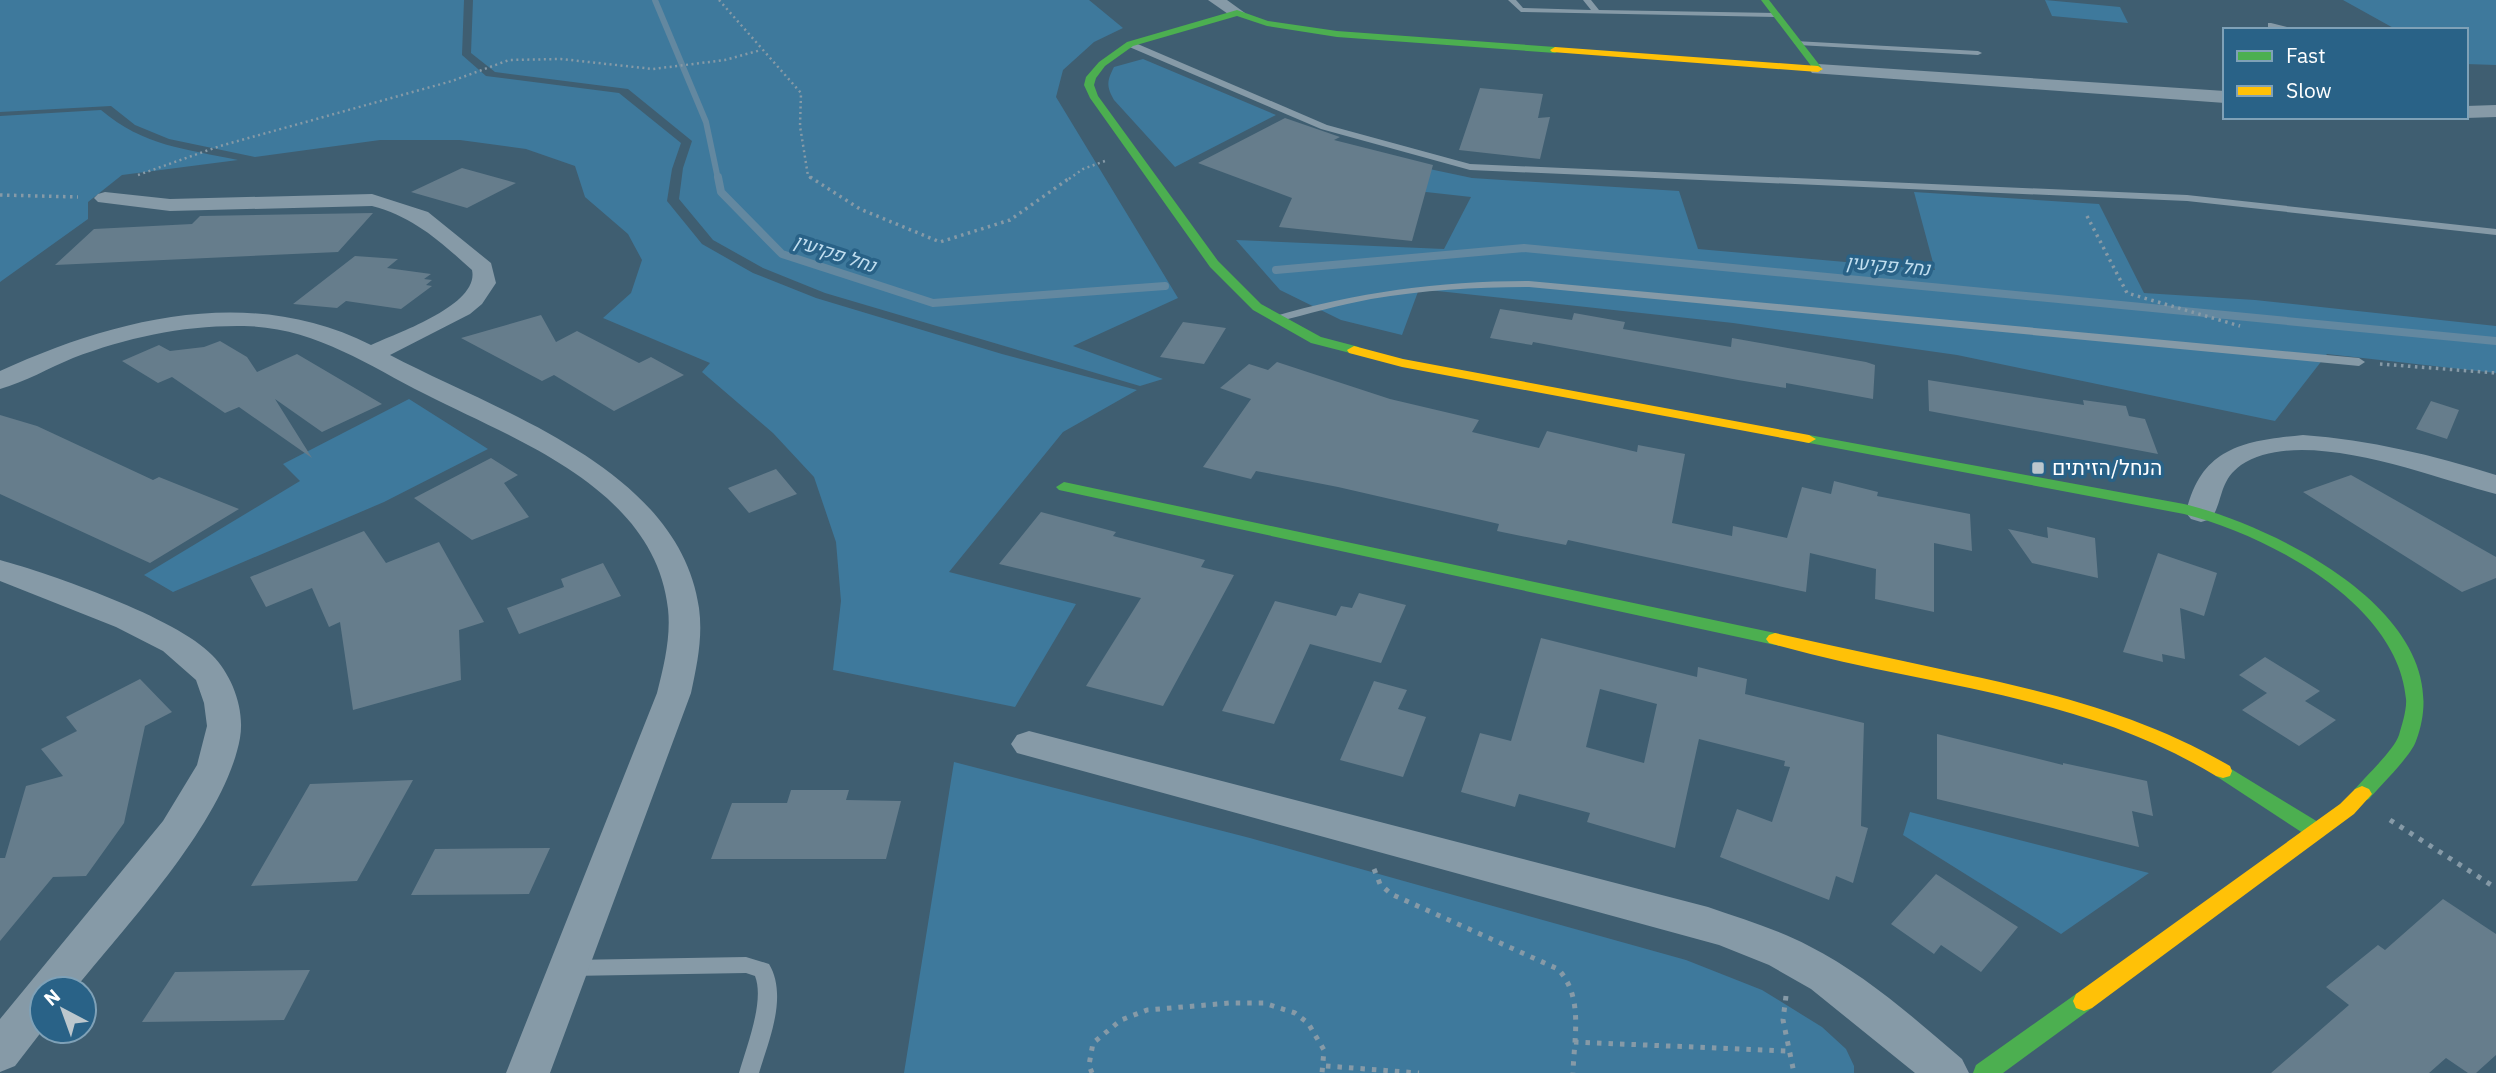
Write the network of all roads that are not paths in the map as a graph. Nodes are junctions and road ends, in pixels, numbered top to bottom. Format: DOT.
graph roads {
  1 [pos="1216,0"];
  2 [pos="1512,0"];
  3 [pos="1587,0"];
  4 [pos="1765,0"];
  5 [pos="1597,12"];
  6 [pos="1237,13"];
  7 [pos="1776,15"];
  8 [pos="2271,25"];
  9 [pos="2281,28"];
  10 [pos="1798,43"];
  11 [pos="1130,44"];
  12 [pos="1978,53"];
  13 [pos="1818,69"];
  14 [pos="2223,97"];
  15 [pos="2496,111"];
  16 [pos="2468,112"];
  17 [pos="105,198"];
  18 [pos="2496,232"];
  19 [pos="1276,319"];
  20 [pos="369,355"];
  21 [pos="2359,362"];
  22 [pos="0,381"];
  23 [pos="2496,485"];
  24 [pos="1064,487"];
  25 [pos="2201,513"];
  26 [pos="0,570"];
  27 [pos="1029,744"];
  28 [pos="2316,831"];
  29 [pos="569,968"];
  30 [pos="61,975"];
  31 [pos="28,1017"];
  32 [pos="0,1052"];
  33 [pos="528,1073"];
  34 [pos="749,1073"];
  35 [pos="1947,1073"];
  36 [pos="1984,1073"];
  1 -- 6 [label="street"];
  2 -- 5 [label="lane"];
  3 -- 5 [label="lane"];
  4 -- 7 [label="street"];
  5 -- 7 [label="lane"];
  6 -- 11 [label="street"];
  6 -- 13 [label="street"];
  7 -- 10 [label="street"];
  8 -- 9 [label="lane"];
  10 -- 12 [label="lane"];
  10 -- 13 [label="street"];
  11 -- 18 [label="lane"];
  11 -- 19 [label="street"];
  13 -- 14 [label="street"];
  15 -- 16 [label="street"];
  17 -- 20 [label="street"];
  19 -- 21 [label="lane"];
  19 -- 25 [label="street"];
  20 -- 22 [label="street"];
  20 -- 29 [label="street"];
  23 -- 25 [label="street"];
  24 -- 28 [label="street"];
  25 -- 28 [label="street"];
  26 -- 30 [label="street"];
  27 -- 35 [label="street"];
  28 -- 36 [label="street"];
  29 -- 33 [label="street"];
  29 -- 34 [label="lane"];
  31 -- 32 [label="street"];
}
